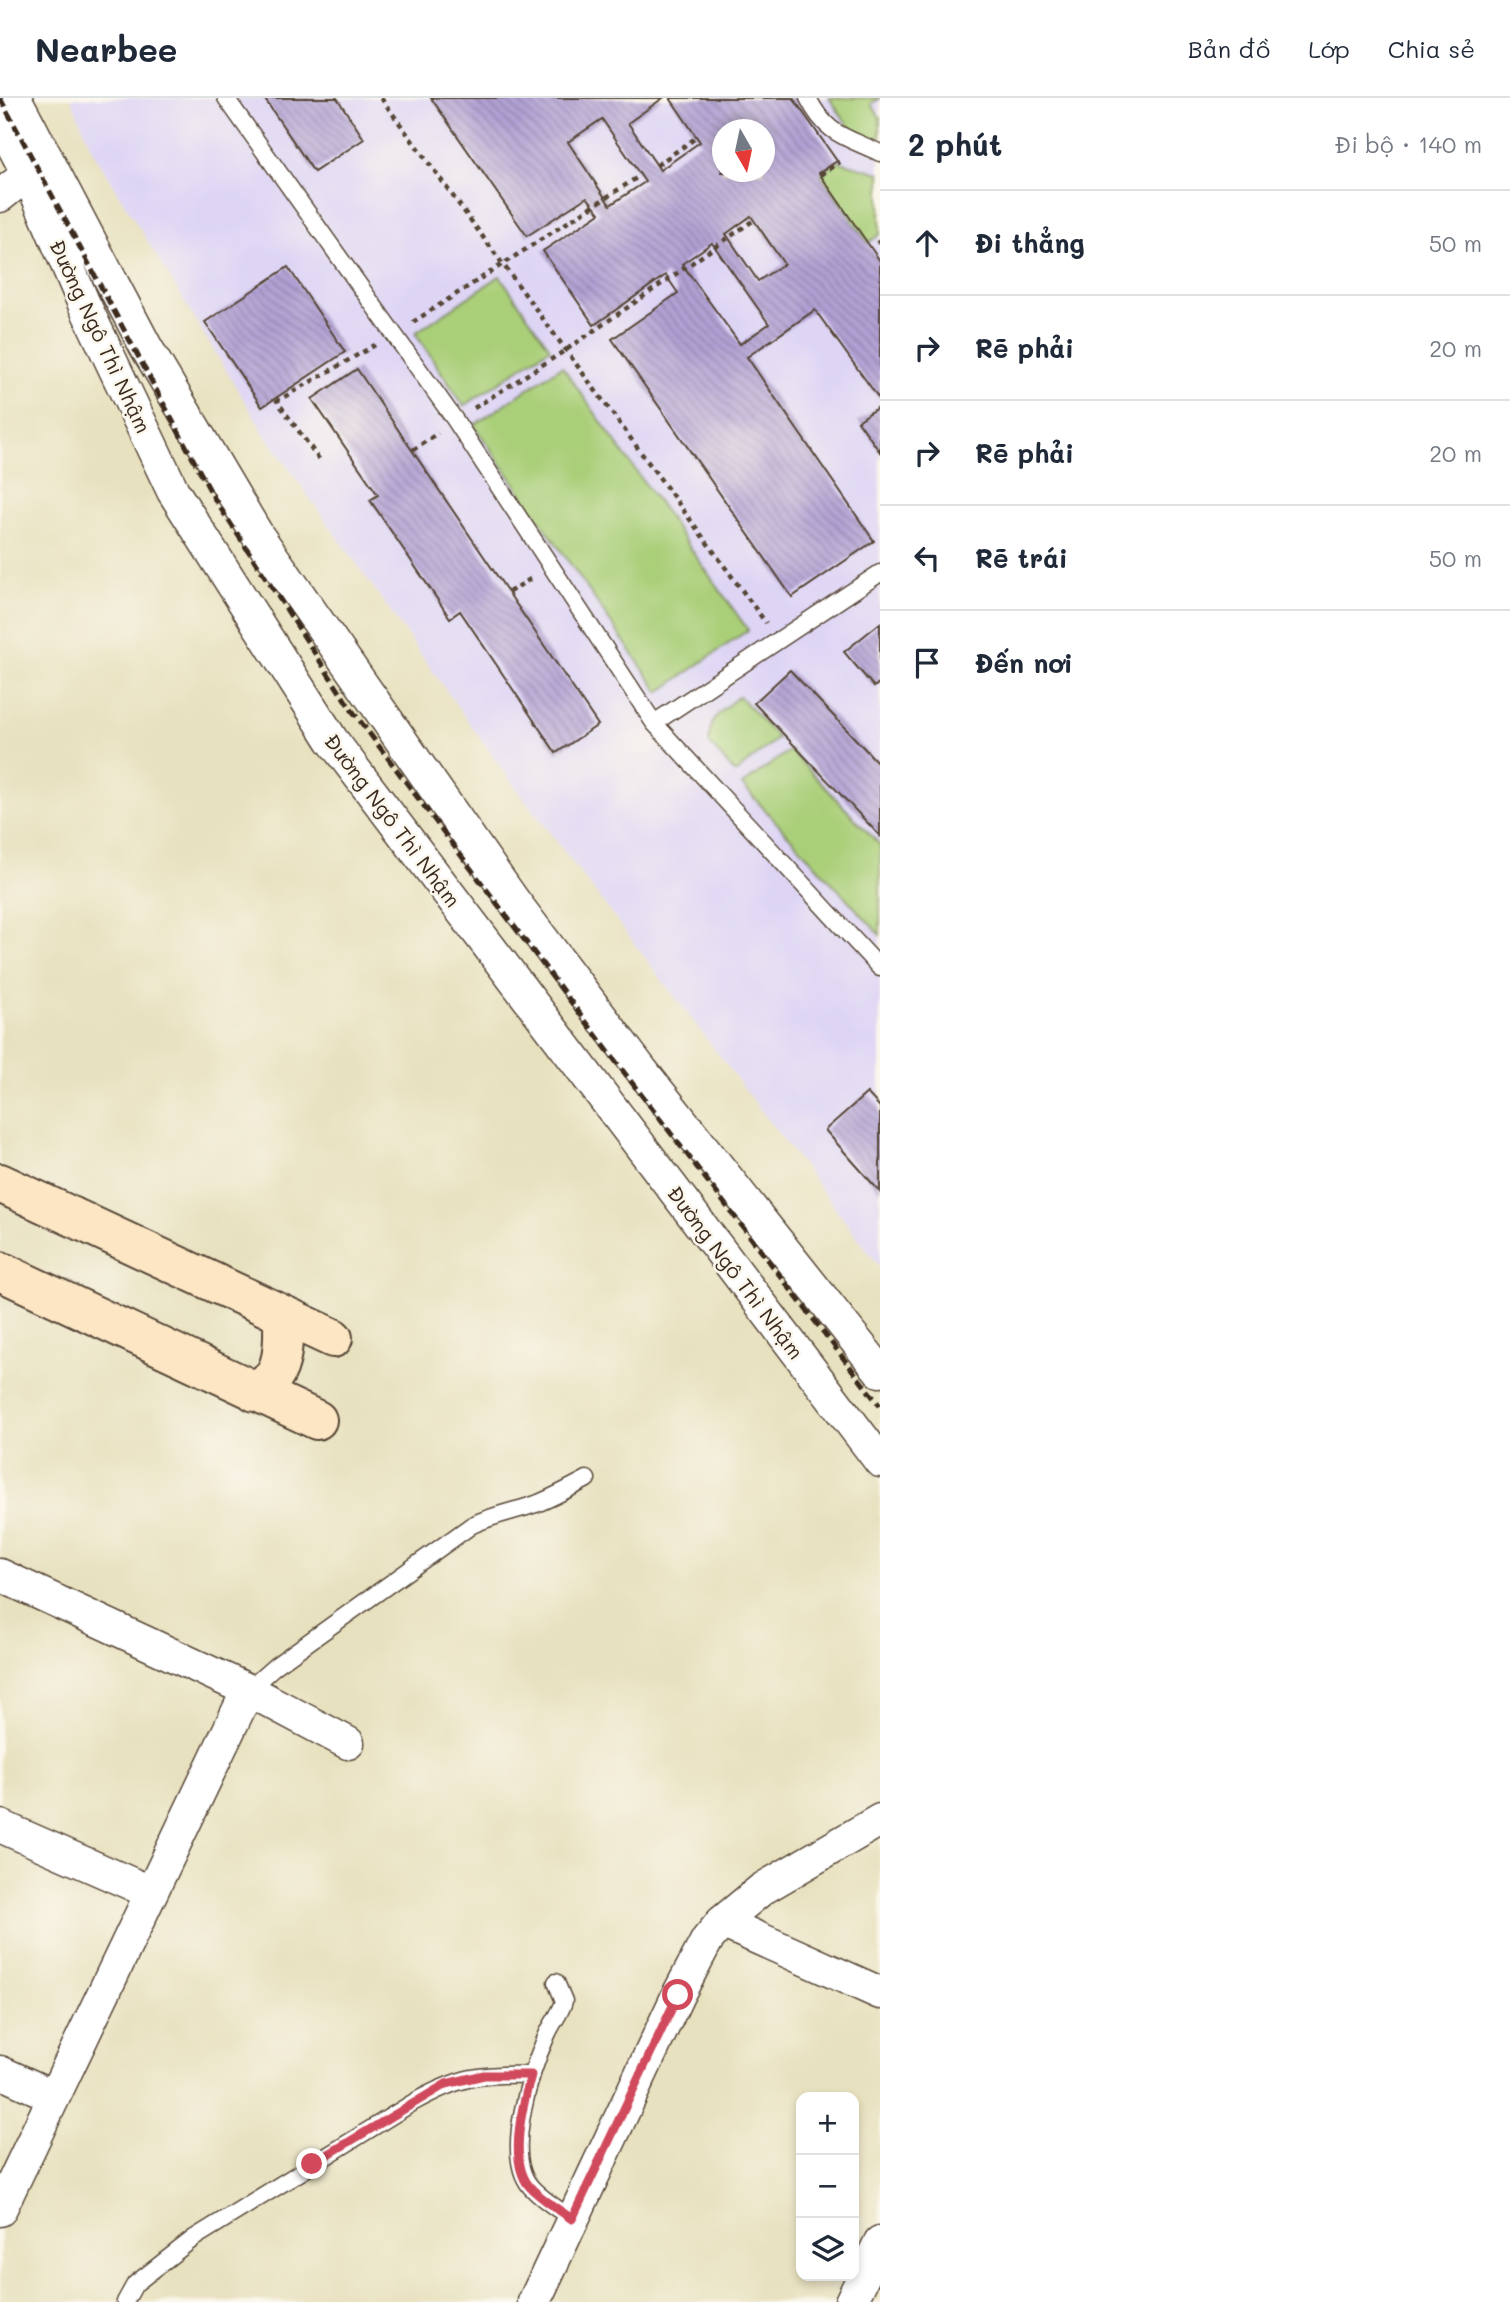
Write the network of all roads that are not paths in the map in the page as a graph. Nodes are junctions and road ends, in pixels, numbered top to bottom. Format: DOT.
graph roads {
  1 [pos="15,98"];
  2 [pos="226,98"];
  3 [pos="808,98"];
  4 [pos="0,121"];
  5 [pos="880,153"];
  6 [pos="29,174"];
  7 [pos="0,196"];
  8 [pos="880,573"];
  9 [pos="654,723"];
  10 [pos="880,968"];
  11 [pos="0,1184"];
  12 [pos="0,1271"];
  13 [pos="283,1315"];
  14 [pos="333,1338"];
  15 [pos="880,1371"];
  16 [pos="256,1392"];
  17 [pos="317,1420"];
  18 [pos="880,1461"];
  19 [pos="587,1479"];
  20 [pos="0,1575"];
  21 [pos="248,1690"];
  22 [pos="348,1743"];
  23 [pos="880,1820"];
  24 [pos="0,1826"];
  25 [pos="150,1892"];
  26 [pos="722,1922"];
  27 [pos="556,1982"];
  28 [pos="880,1993"];
  29 [pos="0,2072"];
  30 [pos="531,2075"];
  31 [pos="53,2096"];
  32 [pos="0,2210"];
  33 [pos="572,2219"];
  34 [pos="880,2242"];
  35 [pos="125,2302"];
  36 [pos="534,2302"];
  37 [pos="851,2302"];
  1 -- 15 [label="street"];
  2 -- 9 [label="lane"];
  3 -- 5 [label="lane"];
  4 -- 6 [label="street, Đường Ngô Thì Nhậm"];
  6 -- 7 [label="street"];
  6 -- 18 [label="street, Đường Ngô Thì Nhậm"];
  8 -- 9 [label="lane"];
  9 -- 10 [label="lane"];
  11 -- 13 [label="street"];
  12 -- 16 [label="street"];
  13 -- 14 [label="street"];
  13 -- 16 [label="street"];
  16 -- 17 [label="street"];
  19 -- 21 [label="lane"];
  20 -- 21 [label="street"];
  21 -- 22 [label="street"];
  21 -- 25 [label="street"];
  23 -- 26 [label="street"];
  24 -- 25 [label="street"];
  25 -- 31 [label="street"];
  26 -- 28 [label="street"];
  26 -- 33 [label="street"];
  27 -- 30 [label="lane"];
  29 -- 31 [label="street"];
  30 -- 33 [label="lane"];
  30 -- 35 [label="lane"];
  31 -- 32 [label="street"];
  33 -- 36 [label="street"];
  34 -- 37 [label="street"];
}
